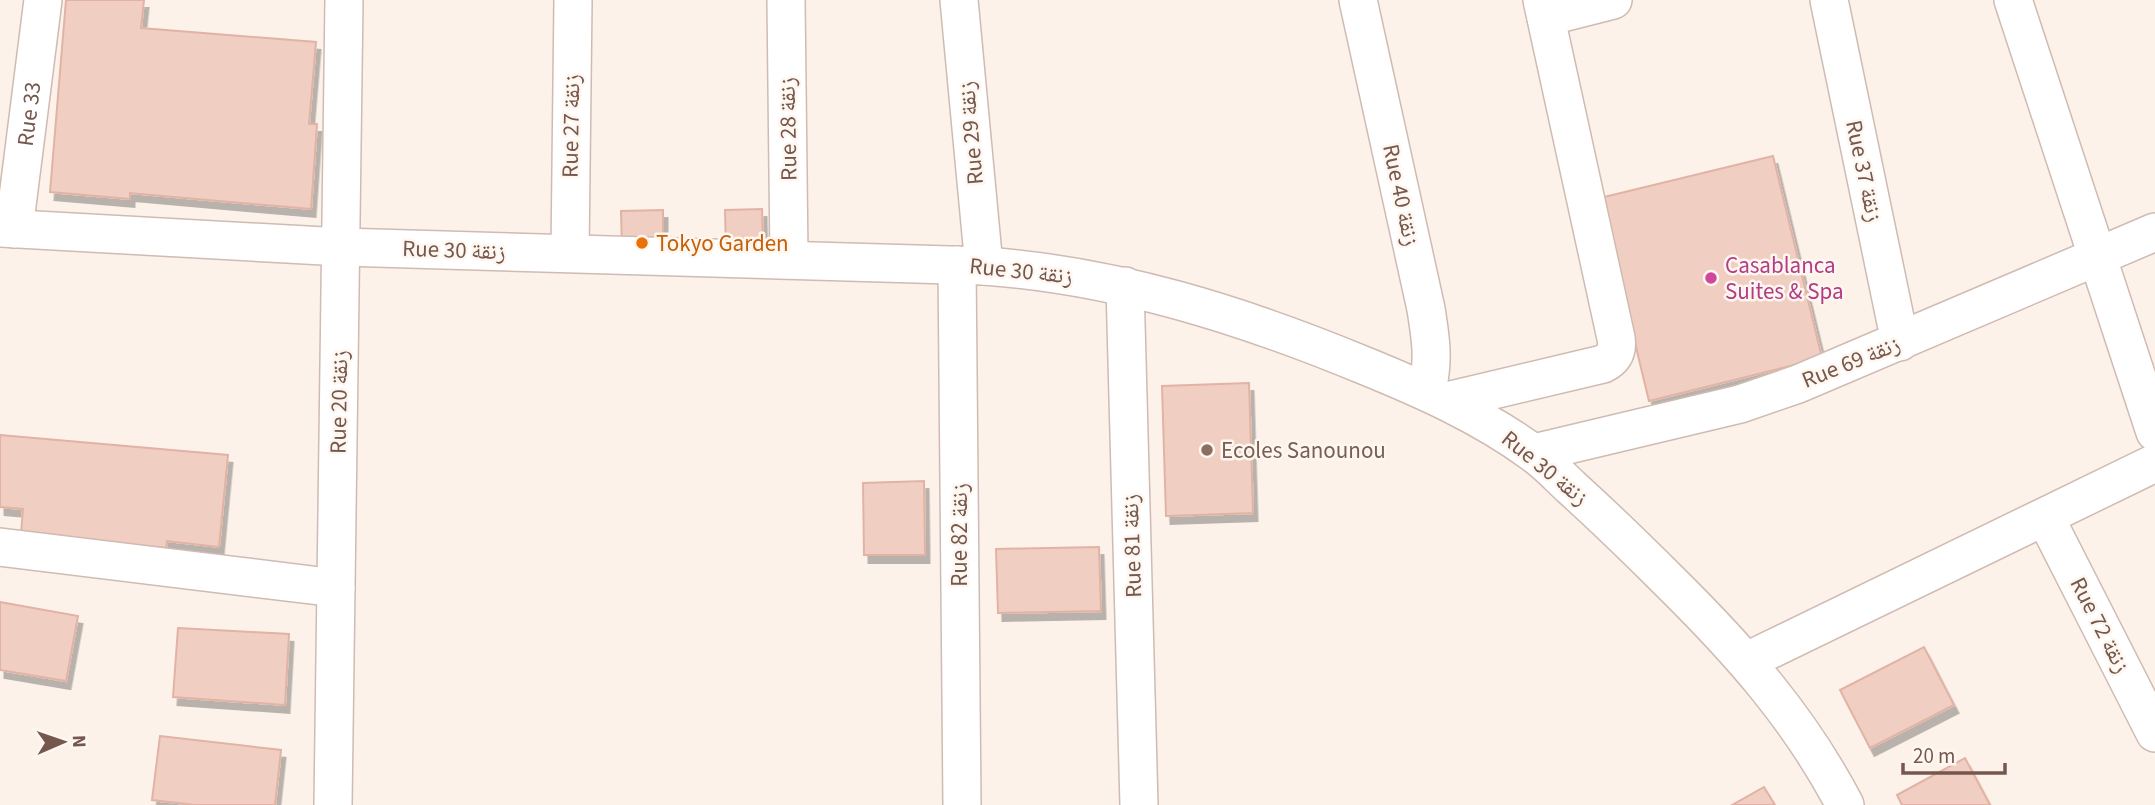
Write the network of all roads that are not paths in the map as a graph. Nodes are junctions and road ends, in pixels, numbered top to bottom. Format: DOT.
graph roads {
  1 [pos="43,0"];
  2 [pos="344,0"];
  3 [pos="573,0"];
  4 [pos="786,0"];
  5 [pos="959,0"];
  6 [pos="1358,0"];
  7 [pos="1613,0"];
  8 [pos="1829,0"];
  9 [pos="2013,0"];
  10 [pos="1544,9"];
  11 [pos="7,229"];
  12 [pos="2155,232"];
  13 [pos="342,247"];
  14 [pos="570,253"];
  15 [pos="2098,257"];
  16 [pos="789,258"];
  17 [pos="970,265"];
  18 [pos="1125,286"];
  19 [pos="1900,342"];
  20 [pos="1437,396"];
  21 [pos="2155,432"];
  22 [pos="1534,453"];
  23 [pos="2155,463"];
  24 [pos="2045,517"];
  25 [pos="0,547"];
  26 [pos="336,588"];
  27 [pos="1747,661"];
  28 [pos="2155,733"];
  29 [pos="333,805"];
  30 [pos="962,805"];
  31 [pos="1139,805"];
  32 [pos="1845,805"];
  1 -- 11 [label="street, Rue 33"];
  2 -- 13 [label="street, Rue 20 زنقة"];
  3 -- 14 [label="street, Rue 27 زنقة"];
  4 -- 16 [label="street, Rue 28 زنقة"];
  5 -- 17 [label="street, Rue 29 زنقة"];
  6 -- 20 [label="street, Rue 40 زنقة"];
  7 -- 10 [label="street"];
  8 -- 19 [label="street, Rue 37 زنقة"];
  9 -- 15 [label="street"];
  10 -- 20 [label="street"];
  11 -- 13 [label="street, Rue 30 زنقة"];
  12 -- 15 [label="street, Rue 69 زنقة"];
  13 -- 14 [label="street, Rue 30 زنقة"];
  13 -- 26 [label="street, Rue 20 زنقة"];
  14 -- 16 [label="street, Rue 30 زنقة"];
  15 -- 19 [label="street, Rue 69 زنقة"];
  15 -- 21 [label="street"];
  16 -- 17 [label="street, Rue 30 زنقة"];
  17 -- 18 [label="street, Rue 30 زنقة"];
  17 -- 30 [label="street, Rue 82 زنقة"];
  18 -- 20 [label="street, Rue 30 زنقة"];
  18 -- 31 [label="street, Rue 81 زنقة"];
  19 -- 22 [label="street, Rue 69 زنقة"];
  20 -- 22 [label="street, Rue 30 زنقة"];
  22 -- 27 [label="street, Rue 30 زنقة"];
  23 -- 24 [label="street"];
  24 -- 27 [label="street"];
  24 -- 28 [label="street, Rue 72 زنقة"];
  25 -- 26 [label="street"];
  26 -- 29 [label="street, Rue 20 زنقة"];
  27 -- 32 [label="street, Rue 30 زنقة"];
}
